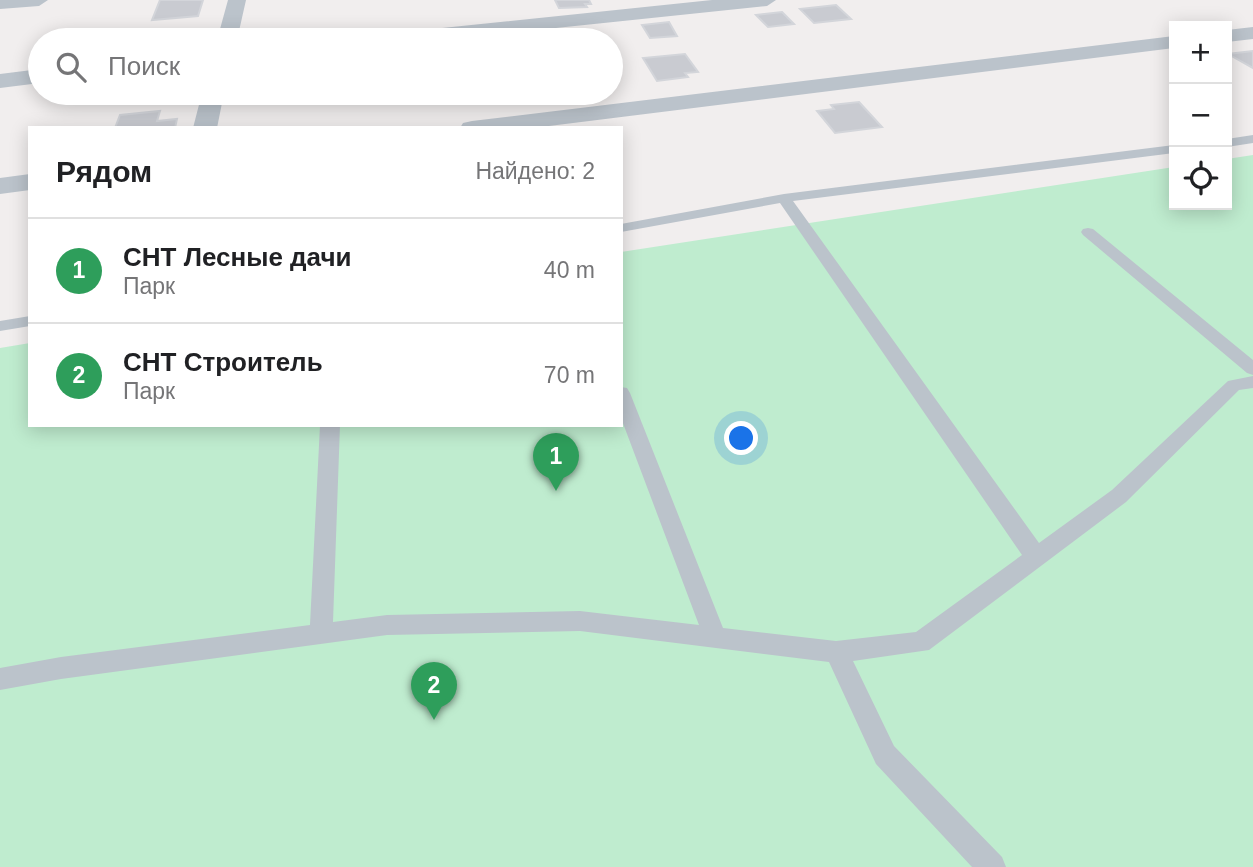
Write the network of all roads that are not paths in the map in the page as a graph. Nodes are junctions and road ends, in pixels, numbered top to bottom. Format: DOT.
graph roads {
  1 [pos="39,0"];
  2 [pos="237,0"];
  3 [pos="767,0"];
  4 [pos="0,4"];
  5 [pos="230,28"];
  6 [pos="499,28"];
  7 [pos="1253,33"];
  8 [pos="1232,35"];
  9 [pos="1169,43"];
  10 [pos="28,78"];
  11 [pos="0,81"];
  12 [pos="210,105"];
  13 [pos="205,126"];
  14 [pos="488,126"];
  15 [pos="1252,140"];
  16 [pos="1232,142"];
  17 [pos="1169,150"];
  18 [pos="28,182"];
  19 [pos="0,186"];
  20 [pos="784,198"];
  21 [pos="623,228"];
  22 [pos="1088,232"];
  23 [pos="28,321"];
  24 [pos="0,326"];
  25 [pos="1253,369"];
  26 [pos="1253,382"];
  27 [pos="623,398"];
  28 [pos="330,427"];
  29 [pos="1037,557"];
  30 [pos="321,633"];
  31 [pos="715,637"];
  32 [pos="836,652"];
  33 [pos="0,679"];
  34 [pos="992,867"];
  1 -- 4 [label="street"];
  2 -- 5 [label="street"];
  3 -- 6 [label="street"];
  7 -- 8 [label="street"];
  9 -- 14 [label="street"];
  10 -- 11 [label="street"];
  12 -- 13 [label="street"];
  15 -- 16 [label="lane"];
  17 -- 20 [label="lane"];
  18 -- 19 [label="street"];
  20 -- 21 [label="lane"];
  20 -- 29 [label="lane"];
  22 -- 25 [label="lane"];
  23 -- 24 [label="lane"];
  26 -- 29 [label="lane"];
  27 -- 31 [label="lane"];
  28 -- 30 [label="lane"];
  29 -- 32 [label="lane"];
  30 -- 31 [label="lane"];
  30 -- 33 [label="lane"];
  31 -- 32 [label="lane"];
  32 -- 34 [label="lane"];
}
